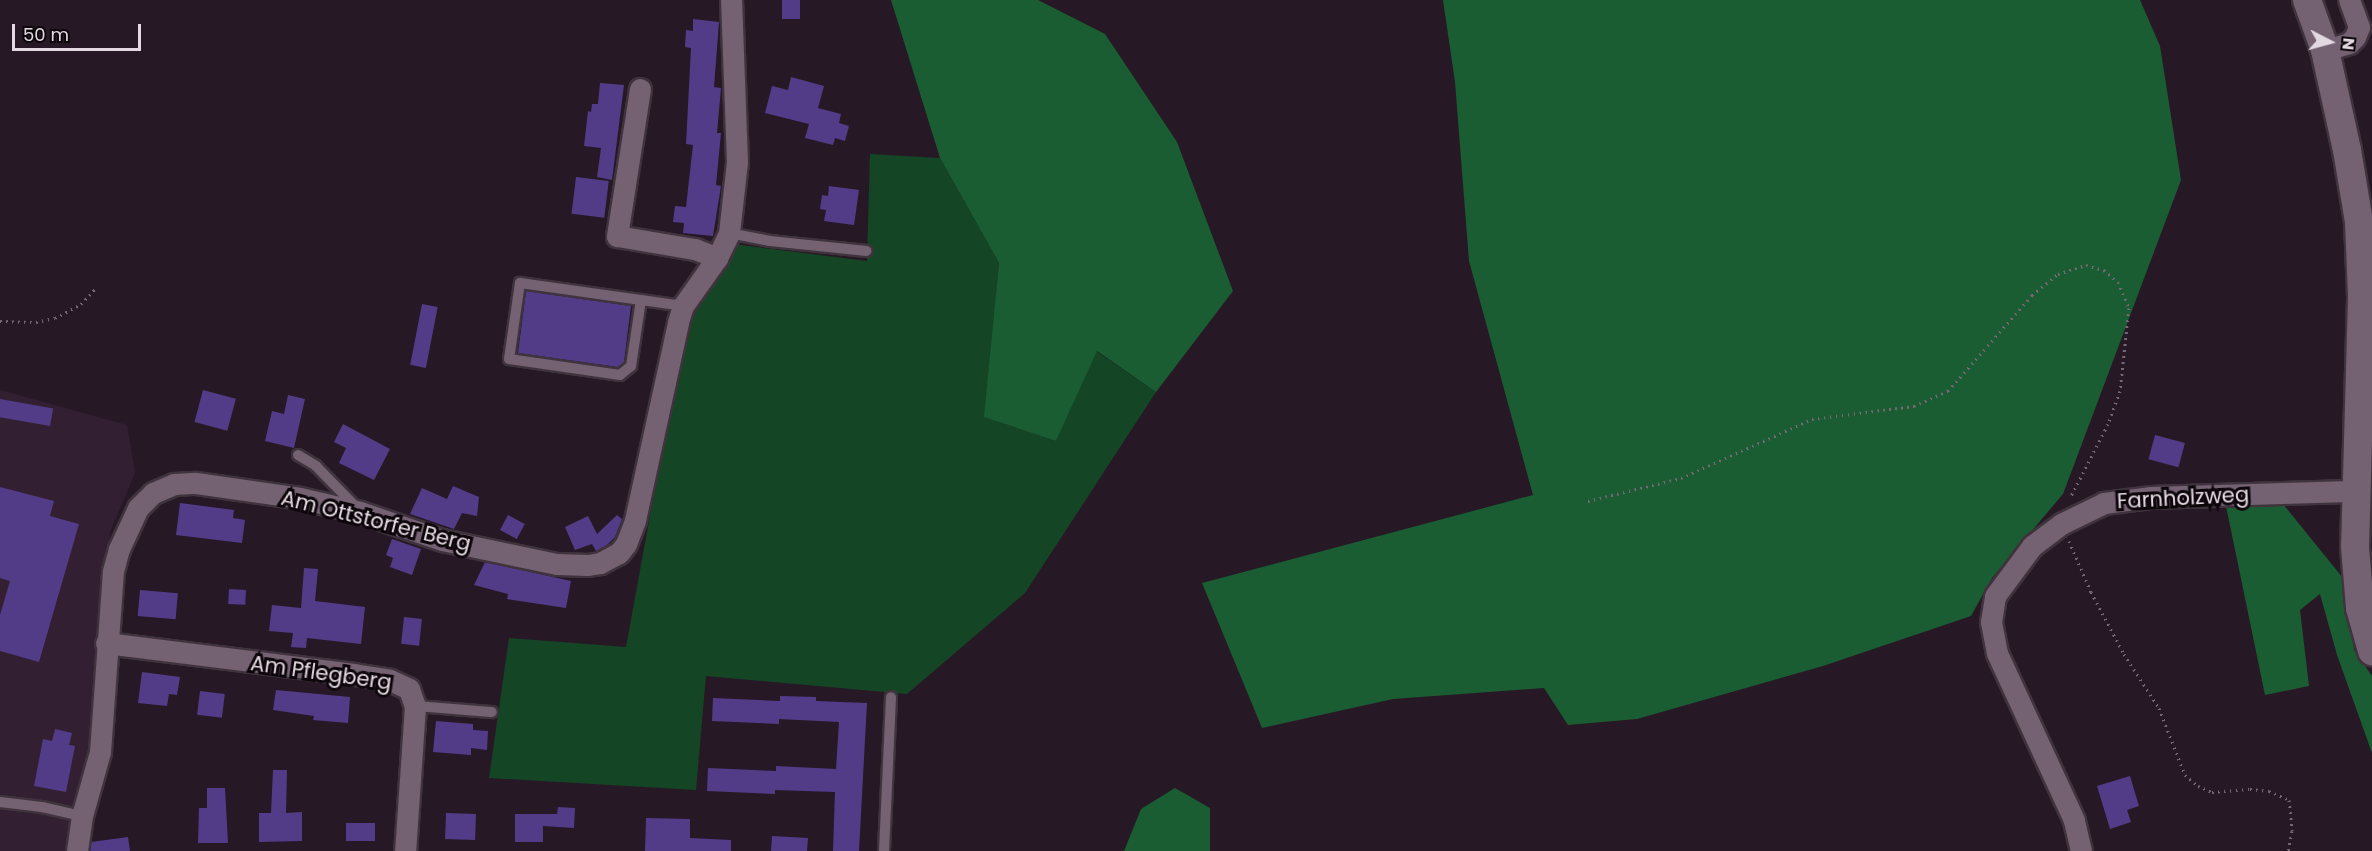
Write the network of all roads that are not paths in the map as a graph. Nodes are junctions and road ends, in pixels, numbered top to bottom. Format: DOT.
graph roads {
  1 [pos="731,0"];
  2 [pos="2307,0"];
  3 [pos="2349,0"];
  4 [pos="2325,50"];
  5 [pos="640,89"];
  6 [pos="729,233"];
  7 [pos="866,250"];
  8 [pos="717,258"];
  9 [pos="641,300"];
  10 [pos="683,306"];
  11 [pos="298,455"];
  12 [pos="2357,491"];
  13 [pos="360,512"];
  14 [pos="106,643"];
  15 [pos="2372,651"];
  16 [pos="891,697"];
  17 [pos="416,706"];
  18 [pos="492,712"];
  19 [pos="0,802"];
  20 [pos="82,816"];
  21 [pos="76,851"];
  22 [pos="405,851"];
  23 [pos="884,851"];
  24 [pos="2081,851"];
  1 -- 6 [label="street, Am Ottstorfer Berg"];
  2 -- 4 [label="main road"];
  3 -- 4 [label="street"];
  4 -- 12 [label="main road"];
  5 -- 8 [label="street"];
  6 -- 7 [label="lane"];
  6 -- 8 [label="street, Am Ottstorfer Berg"];
  8 -- 10 [label="street, Am Ottstorfer Berg"];
  9 -- 9 [label="lane"];
  9 -- 10 [label="lane"];
  10 -- 13 [label="street, Am Ottstorfer Berg"];
  11 -- 13 [label="lane"];
  12 -- 15 [label="main road"];
  12 -- 24 [label="street, Farnholzweg"];
  13 -- 14 [label="street, Am Ottstorfer Berg"];
  14 -- 17 [label="street, Am Pflegberg"];
  14 -- 20 [label="street, Am Ottstorfer Berg"];
  16 -- 23 [label="lane"];
  17 -- 18 [label="lane"];
  17 -- 22 [label="street, Am Pflegberg"];
  19 -- 20 [label="lane"];
  20 -- 21 [label="street, Am Ottstorfer Berg"];
}
